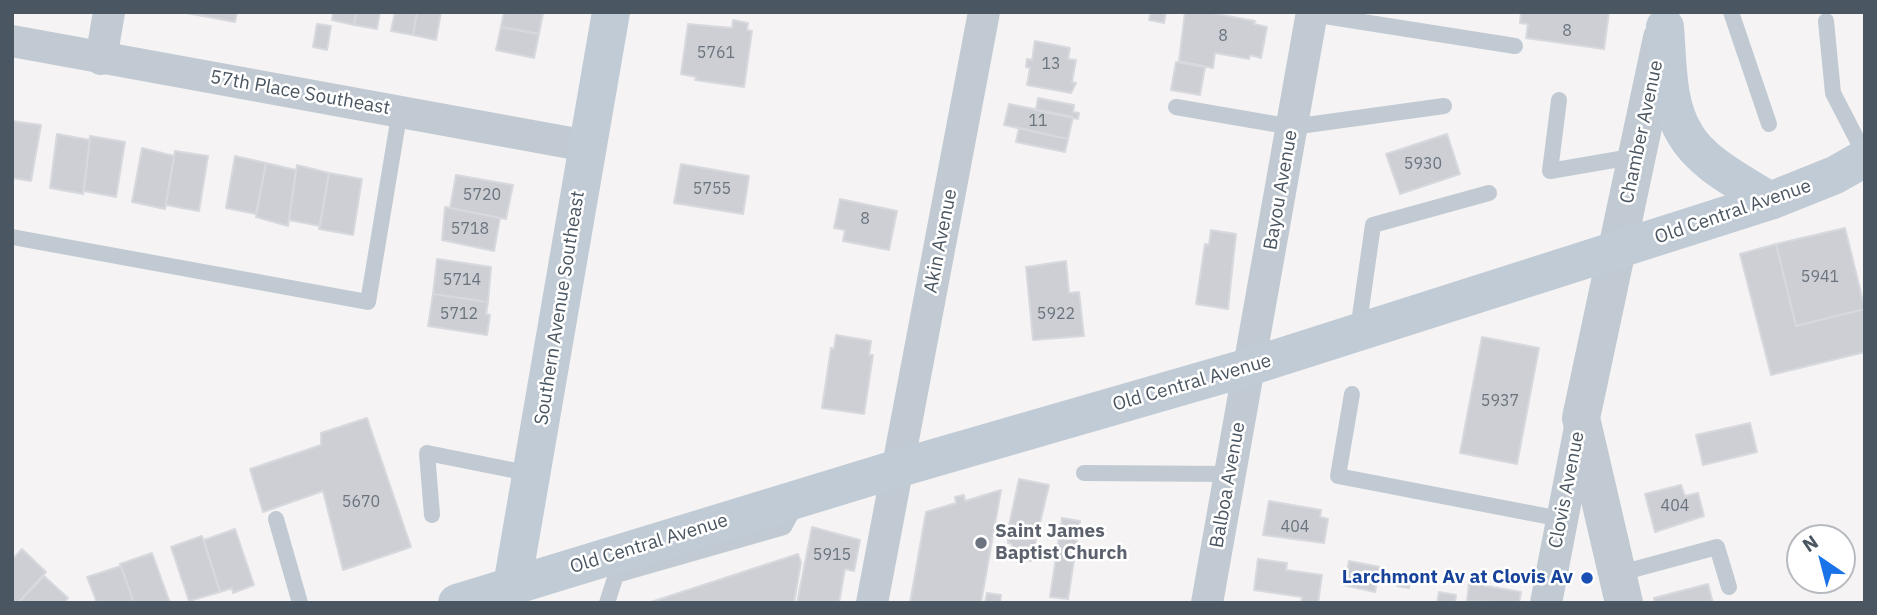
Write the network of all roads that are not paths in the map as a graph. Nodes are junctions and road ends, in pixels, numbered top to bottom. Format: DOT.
graph roads {
  1 [pos="109,12"];
  2 [pos="611,12"];
  3 [pos="984,12"];
  4 [pos="1731,12"];
  5 [pos="1312,13"];
  6 [pos="1666,20"];
  7 [pos="1826,21"];
  8 [pos="12,41"];
  9 [pos="1515,46"];
  10 [pos="101,59"];
  11 [pos="1559,100"];
  12 [pos="1444,106"];
  13 [pos="1176,107"];
  14 [pos="400,110"];
  15 [pos="1769,124"];
  16 [pos="1292,127"];
  17 [pos="587,146"];
  18 [pos="1637,156"];
  19 [pos="1865,157"];
  20 [pos="1489,193"];
  21 [pos="1770,201"];
  22 [pos="12,237"];
  23 [pos="1616,251"];
  24 [pos="1357,333"];
  25 [pos="1249,367"];
  26 [pos="1352,394"];
  27 [pos="1581,418"];
  28 [pos="896,469"];
  29 [pos="1084,472"];
  30 [pos="532,474"];
  31 [pos="1230,474"];
  32 [pos="801,498"];
  33 [pos="432,515"];
  34 [pos="276,519"];
  35 [pos="1561,519"];
  36 [pos="1729,587"];
  37 [pos="1620,588"];
  38 [pos="511,594"];
  39 [pos="300,603"];
  40 [pos="457,603"];
  41 [pos="607,603"];
  42 [pos="872,603"];
  43 [pos="1206,603"];
  44 [pos="1546,603"];
  1 -- 10 [label="street"];
  2 -- 17 [label="main road, Southern Avenue Southeast"];
  3 -- 28 [label="street, Akin Avenue"];
  4 -- 15 [label="lane"];
  5 -- 9 [label="lane"];
  5 -- 16 [label="street, Bayou Avenue"];
  6 -- 18 [label="street, Chamber Avenue"];
  6 -- 21 [label="main road"];
  7 -- 19 [label="lane"];
  8 -- 10 [label="street, 57th Place Southeast"];
  10 -- 14 [label="street, 57th Place Southeast"];
  11 -- 18 [label="lane"];
  12 -- 16 [label="lane"];
  13 -- 16 [label="lane"];
  14 -- 17 [label="street, 57th Place Southeast"];
  14 -- 22 [label="lane"];
  16 -- 25 [label="street, Bayou Avenue"];
  17 -- 30 [label="main road, Southern Avenue Southeast"];
  18 -- 23 [label="street, Chamber Avenue"];
  19 -- 21 [label="main road, Old Central Avenue"];
  20 -- 24 [label="lane"];
  21 -- 23 [label="main road, Old Central Avenue"];
  23 -- 24 [label="main road, Old Central Avenue"];
  23 -- 27 [label="street, Chamber Avenue"];
  24 -- 25 [label="main road, Old Central Avenue"];
  25 -- 28 [label="main road, Old Central Avenue"];
  25 -- 31 [label="street, Balboa Avenue"];
  26 -- 35 [label="lane"];
  27 -- 35 [label="street, Clovis Avenue"];
  27 -- 37 [label="street"];
  28 -- 32 [label="main road, Old Central Avenue"];
  28 -- 42 [label="street, Akin Avenue"];
  29 -- 31 [label="lane"];
  30 -- 33 [label="lane"];
  30 -- 38 [label="main road, Southern Avenue Southeast"];
  31 -- 43 [label="street, Balboa Avenue"];
  32 -- 38 [label="main road, Old Central Avenue"];
  32 -- 41 [label="lane"];
  34 -- 39 [label="lane"];
  35 -- 44 [label="street, Clovis Avenue"];
  36 -- 37 [label="lane"];
  38 -- 40 [label="main road, Old Central Avenue"];
}
